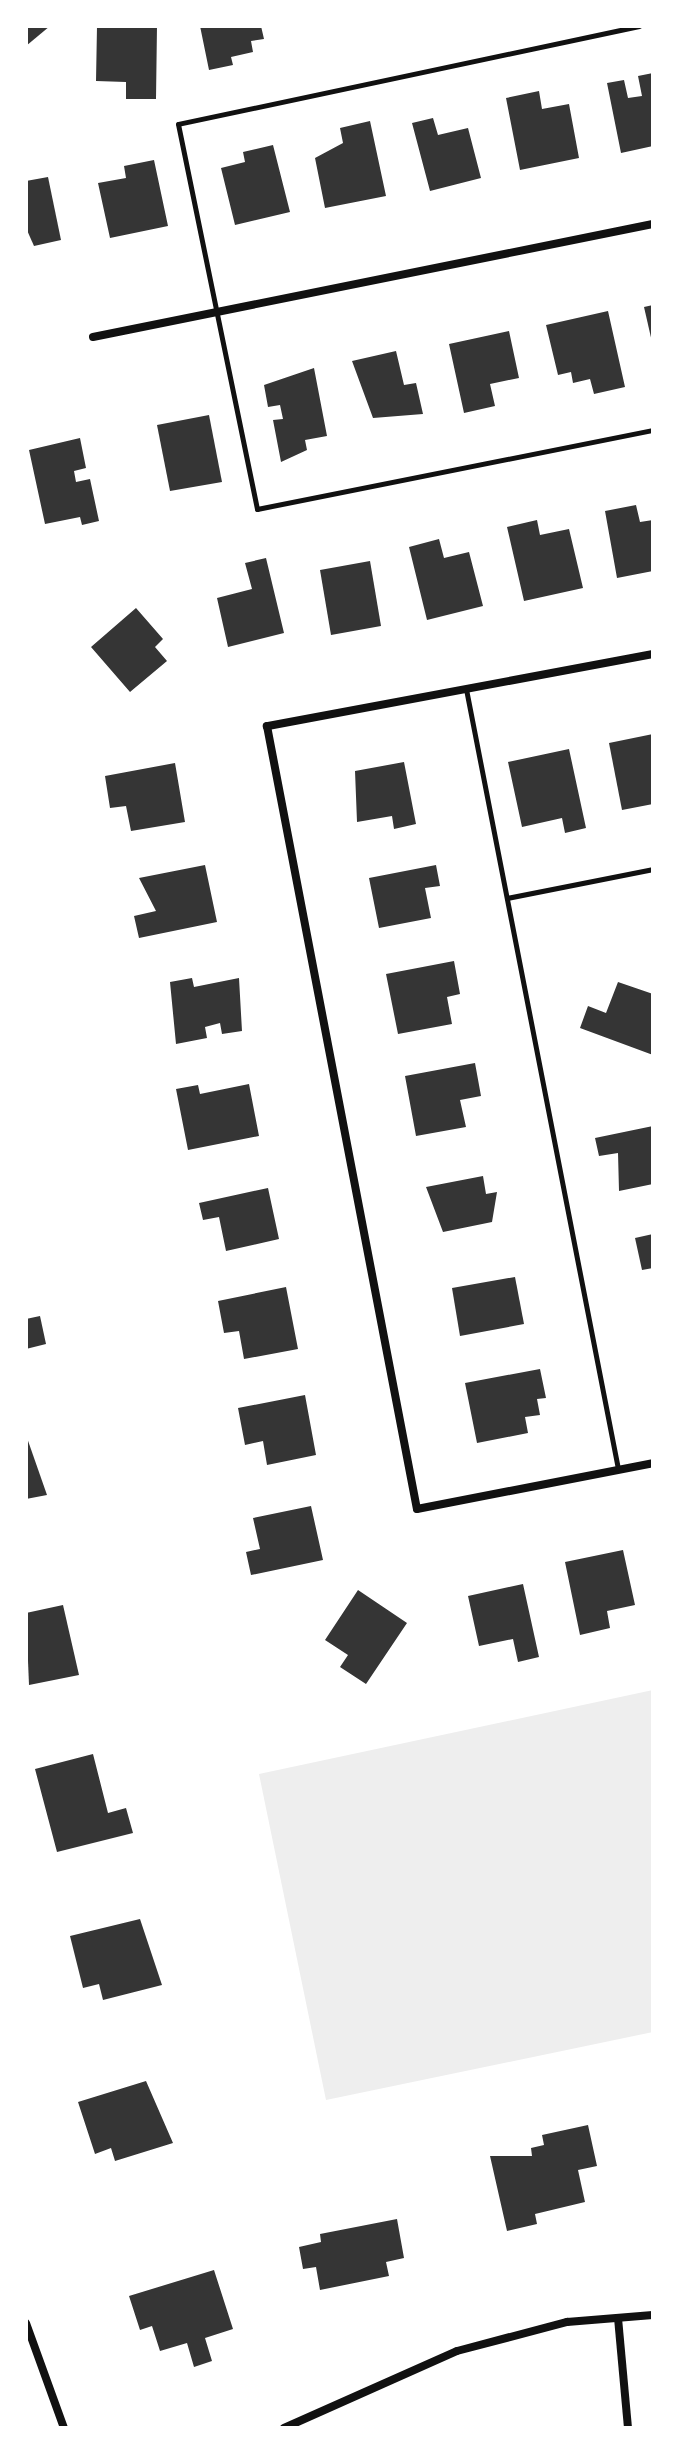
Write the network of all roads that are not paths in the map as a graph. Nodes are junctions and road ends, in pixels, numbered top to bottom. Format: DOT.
graph roads {
  1 [pos="639,26"];
  2 [pos="653,224"];
  3 [pos="215,312"];
  4 [pos="93,337"];
  5 [pos="653,430"];
  6 [pos="653,654"];
  7 [pos="466,689"];
  8 [pos="653,869"];
  9 [pos="507,898"];
  10 [pos="653,1463"];
  11 [pos="618,1469"];
  12 [pos="653,2315"];
  13 [pos="618,2318"];
  14 [pos="26,2323"];
  15 [pos="64,2428"];
  16 [pos="284,2428"];
  17 [pos="628,2428"];
  1 -- 3 [label="lane"];
  2 -- 3 [label="street"];
  3 -- 4 [label="street"];
  3 -- 5 [label="lane"];
  6 -- 7 [label="street"];
  7 -- 9 [label="lane"];
  7 -- 11 [label="street"];
  8 -- 9 [label="lane"];
  9 -- 11 [label="lane"];
  10 -- 11 [label="street"];
  12 -- 13 [label="street"];
  13 -- 16 [label="street"];
  13 -- 17 [label="street"];
  14 -- 15 [label="street"];
}
